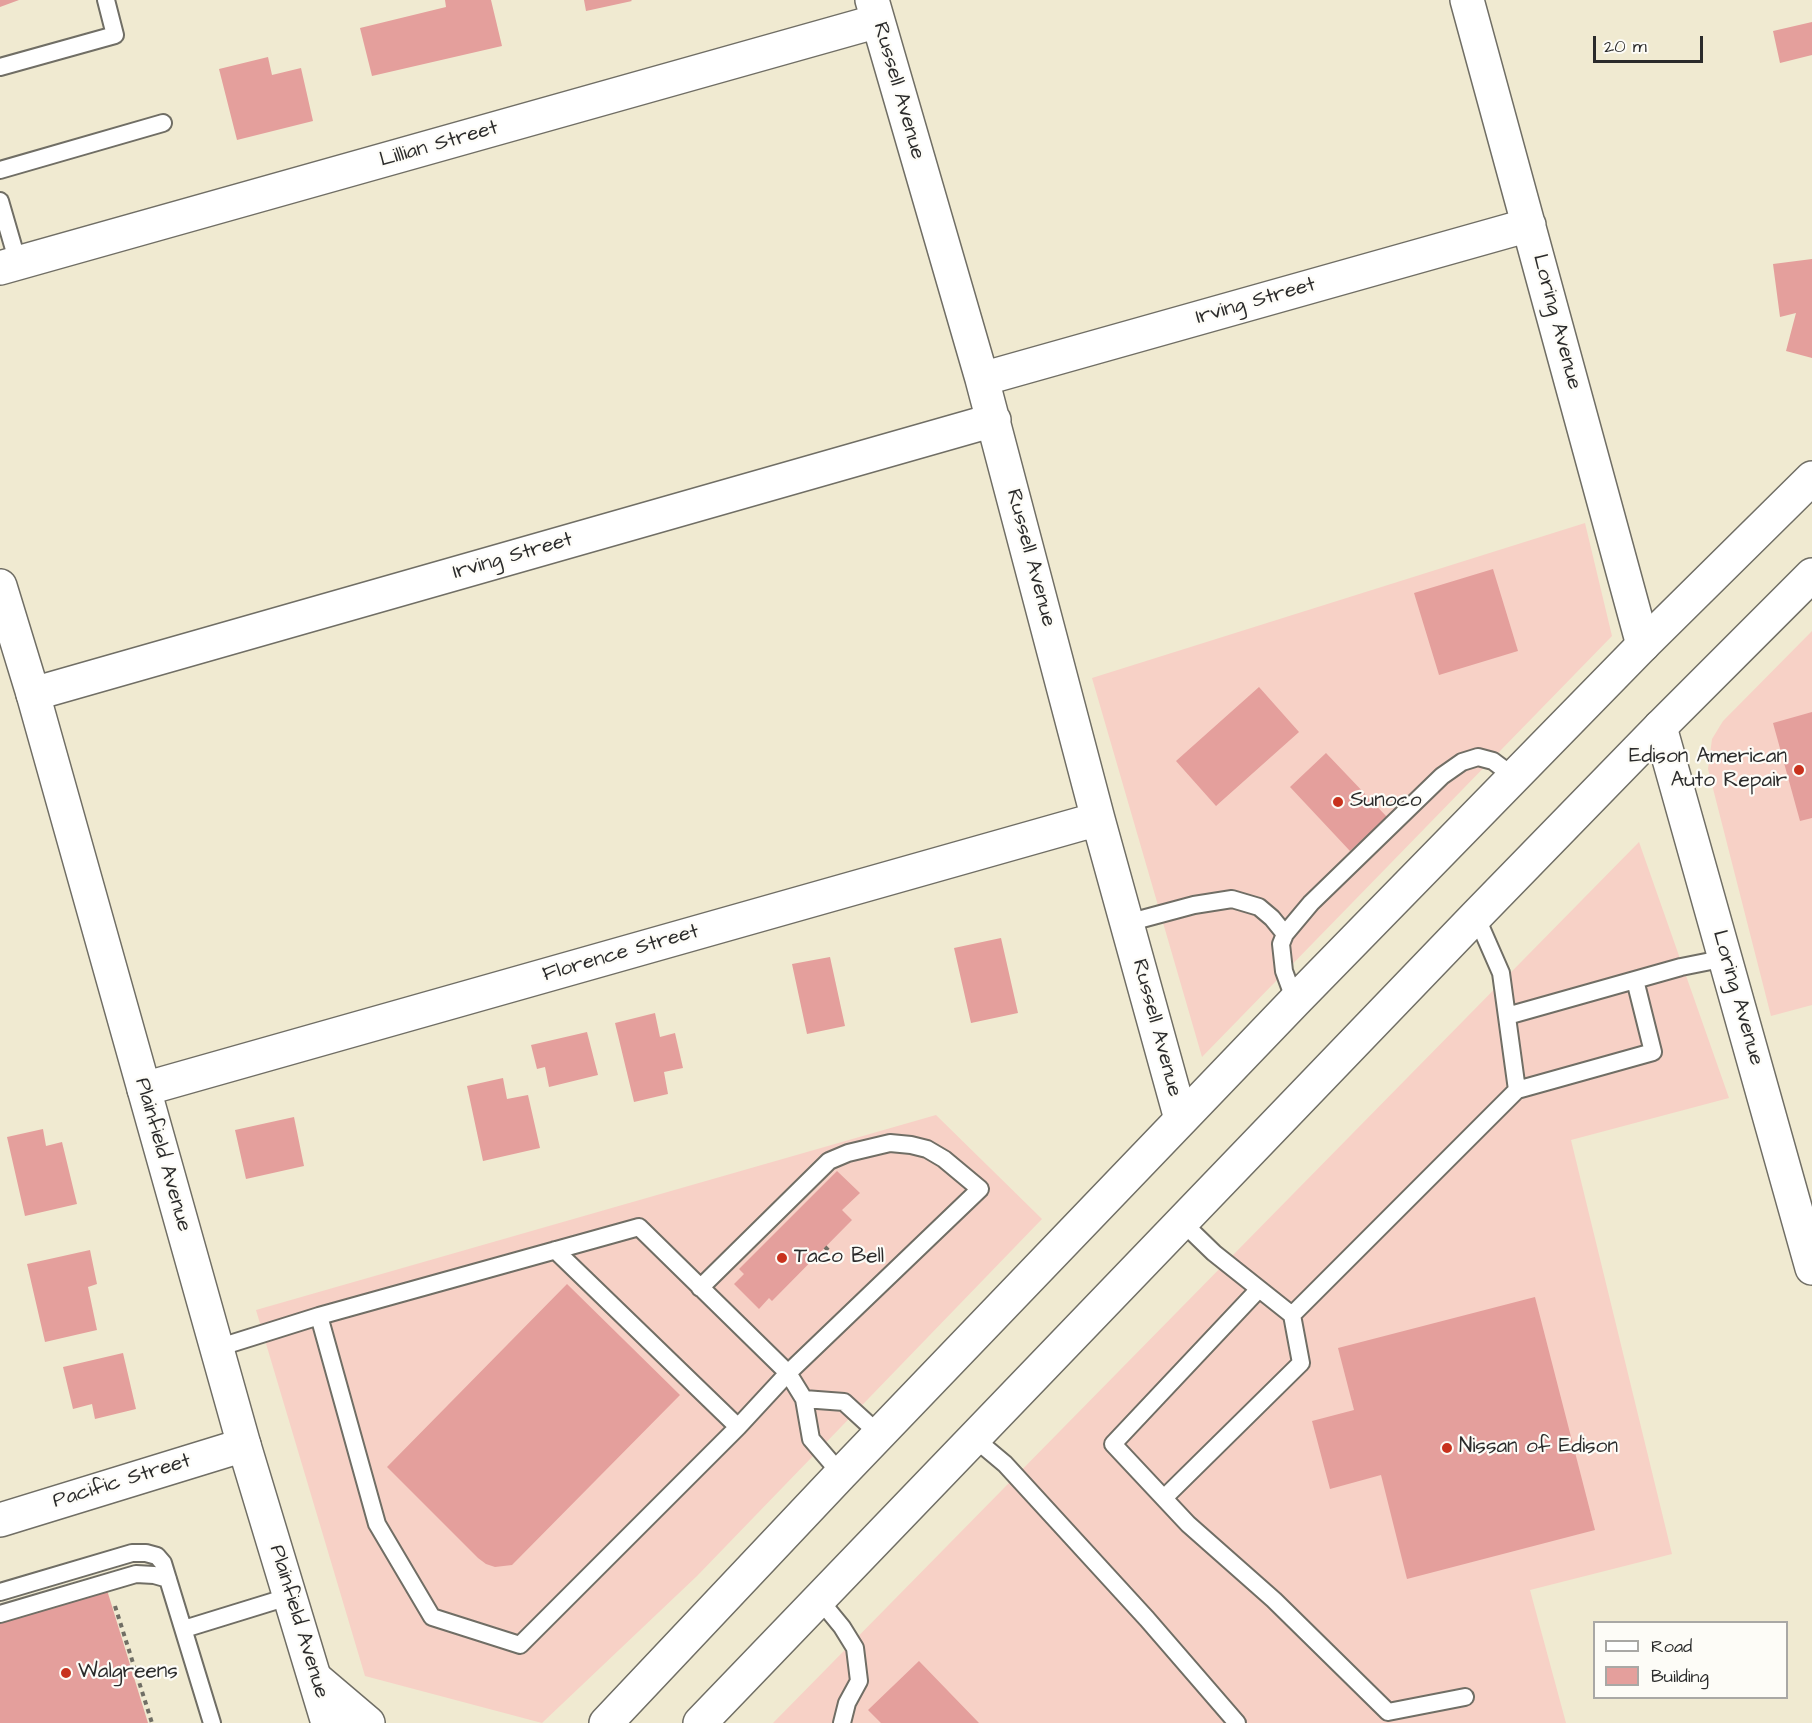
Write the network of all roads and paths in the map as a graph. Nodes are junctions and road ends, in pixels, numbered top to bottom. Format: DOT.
graph roads {
  1 [pos="106,0"];
  2 [pos="1467,0"];
  3 [pos="875,11"];
  4 [pos="0,67"];
  5 [pos="163,123"];
  6 [pos="0,170"];
  7 [pos="0,201"];
  8 [pos="1529,225"];
  9 [pos="9,266"];
  10 [pos="982,379"];
  11 [pos="994,420"];
  12 [pos="1812,478"];
  13 [pos="1812,575"];
  14 [pos="0,586"];
  15 [pos="1643,645"];
  16 [pos="33,694"];
  17 [pos="1660,728"];
  18 [pos="1513,776"];
  19 [pos="1098,819"];
  20 [pos="1476,916"];
  21 [pos="1127,923"];
  22 [pos="1285,934"];
  23 [pos="1726,958"];
  24 [pos="1635,980"];
  25 [pos="1295,1001"];
  26 [pos="1507,1016"];
  27 [pos="144,1089"];
  28 [pos="1517,1090"];
  29 [pos="1181,1119"];
  30 [pos="1182,1222"];
  31 [pos="825,1247"];
  32 [pos="555,1250"];
  33 [pos="830,1252"];
  34 [pos="1812,1268"];
  35 [pos="700,1288"];
  36 [pos="1259,1289"];
  37 [pos="1292,1315"];
  38 [pos="319,1316"];
  39 [pos="217,1348"];
  40 [pos="788,1373"];
  41 [pos="804,1399"];
  42 [pos="738,1427"];
  43 [pos="879,1434"];
  44 [pos="974,1438"];
  45 [pos="244,1446"];
  46 [pos="842,1474"];
  47 [pos="1164,1498"];
  48 [pos="0,1520"];
  49 [pos="168,1579"];
  50 [pos="0,1592"];
  51 [pos="291,1596"];
  52 [pos="819,1599"];
  53 [pos="114,1602"];
  54 [pos="0,1614"];
  55 [pos="184,1629"];
  56 [pos="315,1678"];
  57 [pos="1465,1697"];
  58 [pos="630,1700"];
  59 [pos="152,1723"];
  60 [pos="212,1723"];
  61 [pos="328,1723"];
  62 [pos="368,1723"];
  63 [pos="595,1723"];
  64 [pos="606,1723"];
  65 [pos="700,1723"];
  66 [pos="842,1723"];
  67 [pos="1237,1723"];
  1 -- 4 [label="lane"];
  2 -- 8 [label="main road, Loring Avenue"];
  3 -- 9 [label="main road, Lillian Street"];
  3 -- 10 [label="main road, Russell Avenue"];
  5 -- 6 [label="lane"];
  7 -- 9 [label="lane"];
  8 -- 10 [label="main road, Irving Street"];
  8 -- 15 [label="main road, Loring Avenue"];
  10 -- 11 [label="main road, Russell Avenue"];
  11 -- 16 [label="main road, Irving Street"];
  11 -- 19 [label="main road, Russell Avenue"];
  12 -- 15 [label="main road"];
  13 -- 17 [label="main road"];
  14 -- 16 [label="main road, Plainfield Avenue"];
  15 -- 18 [label="main road"];
  16 -- 27 [label="main road, Plainfield Avenue"];
  17 -- 20 [label="main road"];
  17 -- 23 [label="main road, Loring Avenue"];
  18 -- 22 [label="lane"];
  18 -- 25 [label="main road"];
  19 -- 21 [label="main road, Russell Avenue"];
  19 -- 27 [label="main road, Florence Street"];
  20 -- 26 [label="lane"];
  20 -- 30 [label="main road"];
  21 -- 22 [label="lane"];
  21 -- 29 [label="main road, Russell Avenue"];
  22 -- 25 [label="lane"];
  23 -- 24 [label="lane"];
  23 -- 34 [label="main road, Loring Avenue"];
  24 -- 26 [label="lane"];
  24 -- 28 [label="lane"];
  25 -- 29 [label="main road"];
  26 -- 28 [label="lane"];
  27 -- 39 [label="main road, Plainfield Avenue"];
  28 -- 37 [label="lane"];
  29 -- 43 [label="main road"];
  30 -- 36 [label="lane"];
  30 -- 44 [label="main road"];
  31 -- 33 [label="path"];
  32 -- 35 [label="lane"];
  32 -- 38 [label="lane"];
  32 -- 42 [label="lane"];
  35 -- 40 [label="lane"];
  35 -- 40 [label="lane"];
  36 -- 37 [label="lane"];
  36 -- 47 [label="lane"];
  37 -- 47 [label="lane"];
  38 -- 39 [label="lane"];
  38 -- 42 [label="lane"];
  39 -- 45 [label="main road, Plainfield Avenue"];
  40 -- 41 [label="lane"];
  40 -- 42 [label="lane"];
  41 -- 43 [label="lane"];
  41 -- 46 [label="lane"];
  43 -- 46 [label="main road"];
  44 -- 52 [label="main road"];
  44 -- 67 [label="lane"];
  45 -- 48 [label="main road, Pacific Street"];
  45 -- 51 [label="main road, Plainfield Avenue"];
  46 -- 58 [label="main road"];
  47 -- 57 [label="lane"];
  49 -- 50 [label="lane"];
  49 -- 54 [label="lane"];
  49 -- 55 [label="lane"];
  51 -- 55 [label="lane"];
  51 -- 56 [label="main road, Plainfield Avenue"];
  52 -- 65 [label="main road"];
  52 -- 66 [label="lane"];
  53 -- 59 [label="path"];
  55 -- 60 [label="lane"];
  56 -- 61 [label="main road, Plainfield Avenue"];
  56 -- 62 [label="main road"];
  58 -- 63 [label="main road"];
  58 -- 64 [label="main road"];
}
